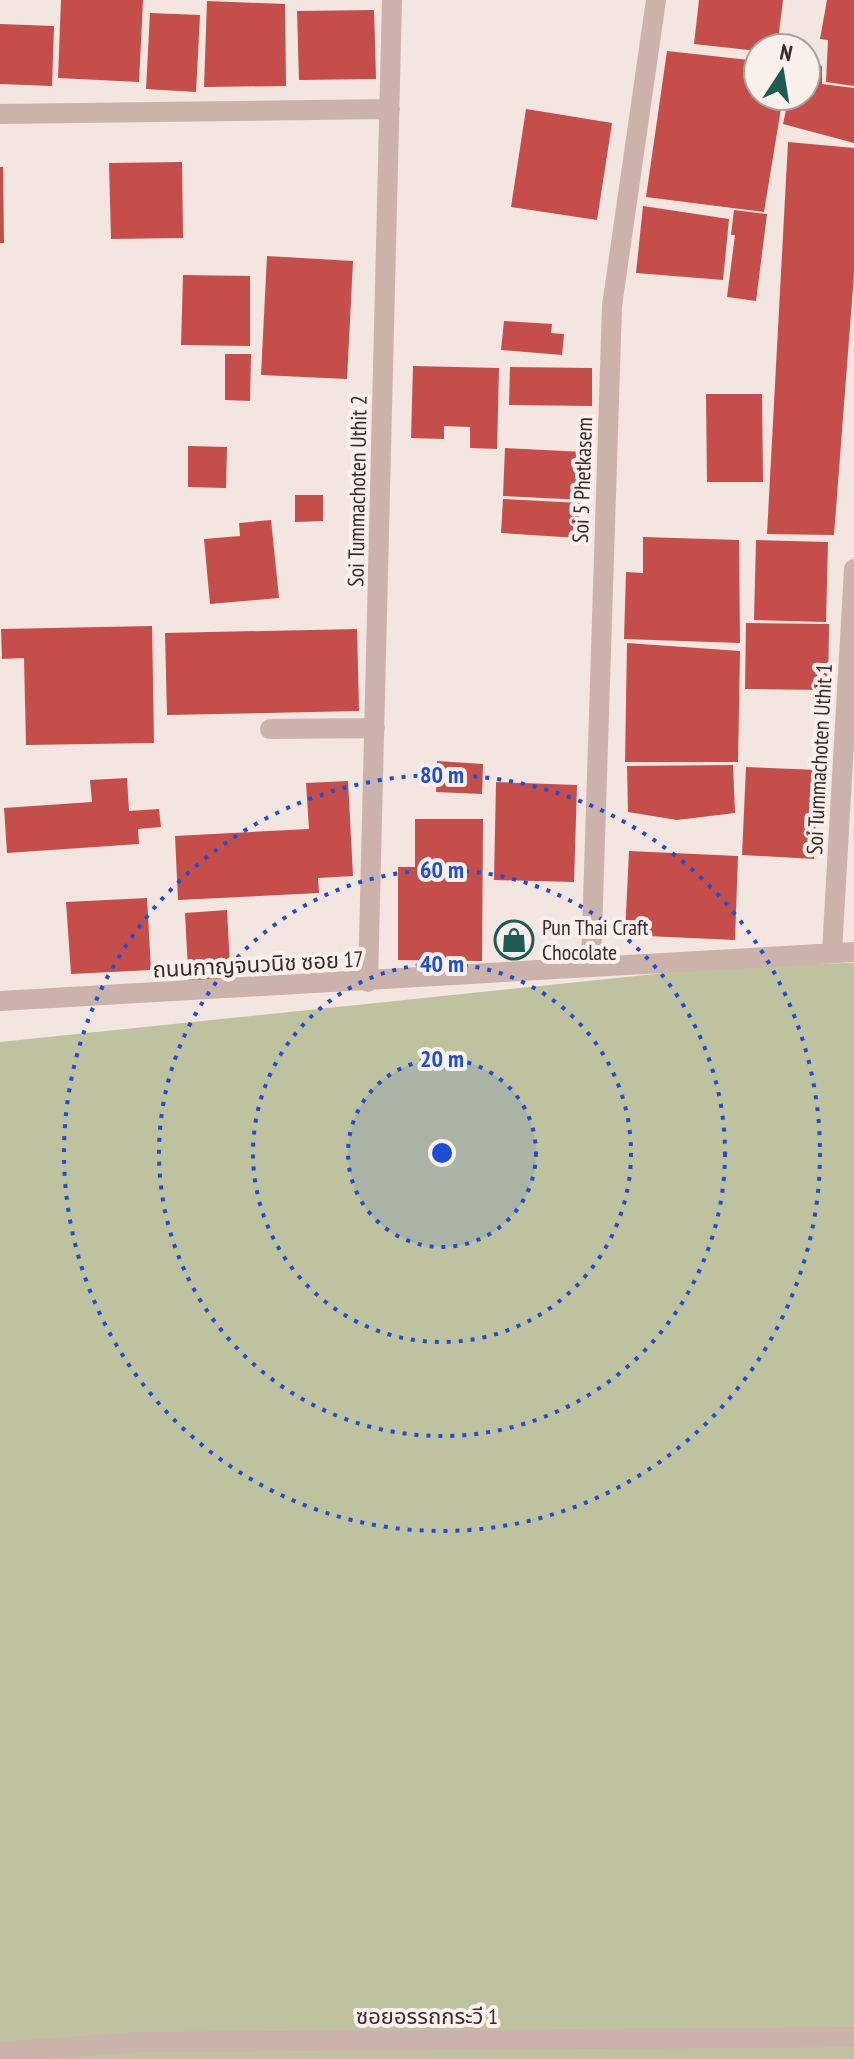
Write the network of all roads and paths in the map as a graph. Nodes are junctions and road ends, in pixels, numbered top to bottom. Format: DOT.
graph roads {
  1 [pos="392,0"];
  2 [pos="656,0"];
  3 [pos="390,109"];
  4 [pos="0,114"];
  5 [pos="854,569"];
  6 [pos="375,728"];
  7 [pos="270,729"];
  8 [pos="832,952"];
  9 [pos="854,952"];
  10 [pos="591,964"];
  11 [pos="368,982"];
  12 [pos="0,1001"];
  13 [pos="854,2037"];
  14 [pos="0,2052"];
  1 -- 3 [label="street, Soi Tummachoten Uthit 2"];
  2 -- 10 [label="street, Soi 5 Phetkasem"];
  3 -- 4 [label="street"];
  3 -- 6 [label="street, Soi Tummachoten Uthit 2"];
  5 -- 8 [label="street, Soi Tummachoten Uthit 1"];
  6 -- 7 [label="street"];
  6 -- 11 [label="street, Soi Tummachoten Uthit 2"];
  8 -- 9 [label="street, ถนนกาญจนวนิช ซอย 17"];
  8 -- 10 [label="street, ถนนกาญจนวนิช ซอย 17"];
  10 -- 11 [label="street, ถนนกาญจนวนิช ซอย 17"];
  11 -- 12 [label="street, ถนนกาญจนวนิช ซอย 17"];
  13 -- 14 [label="street, ซอยอรรถกระวี 1"];
}
